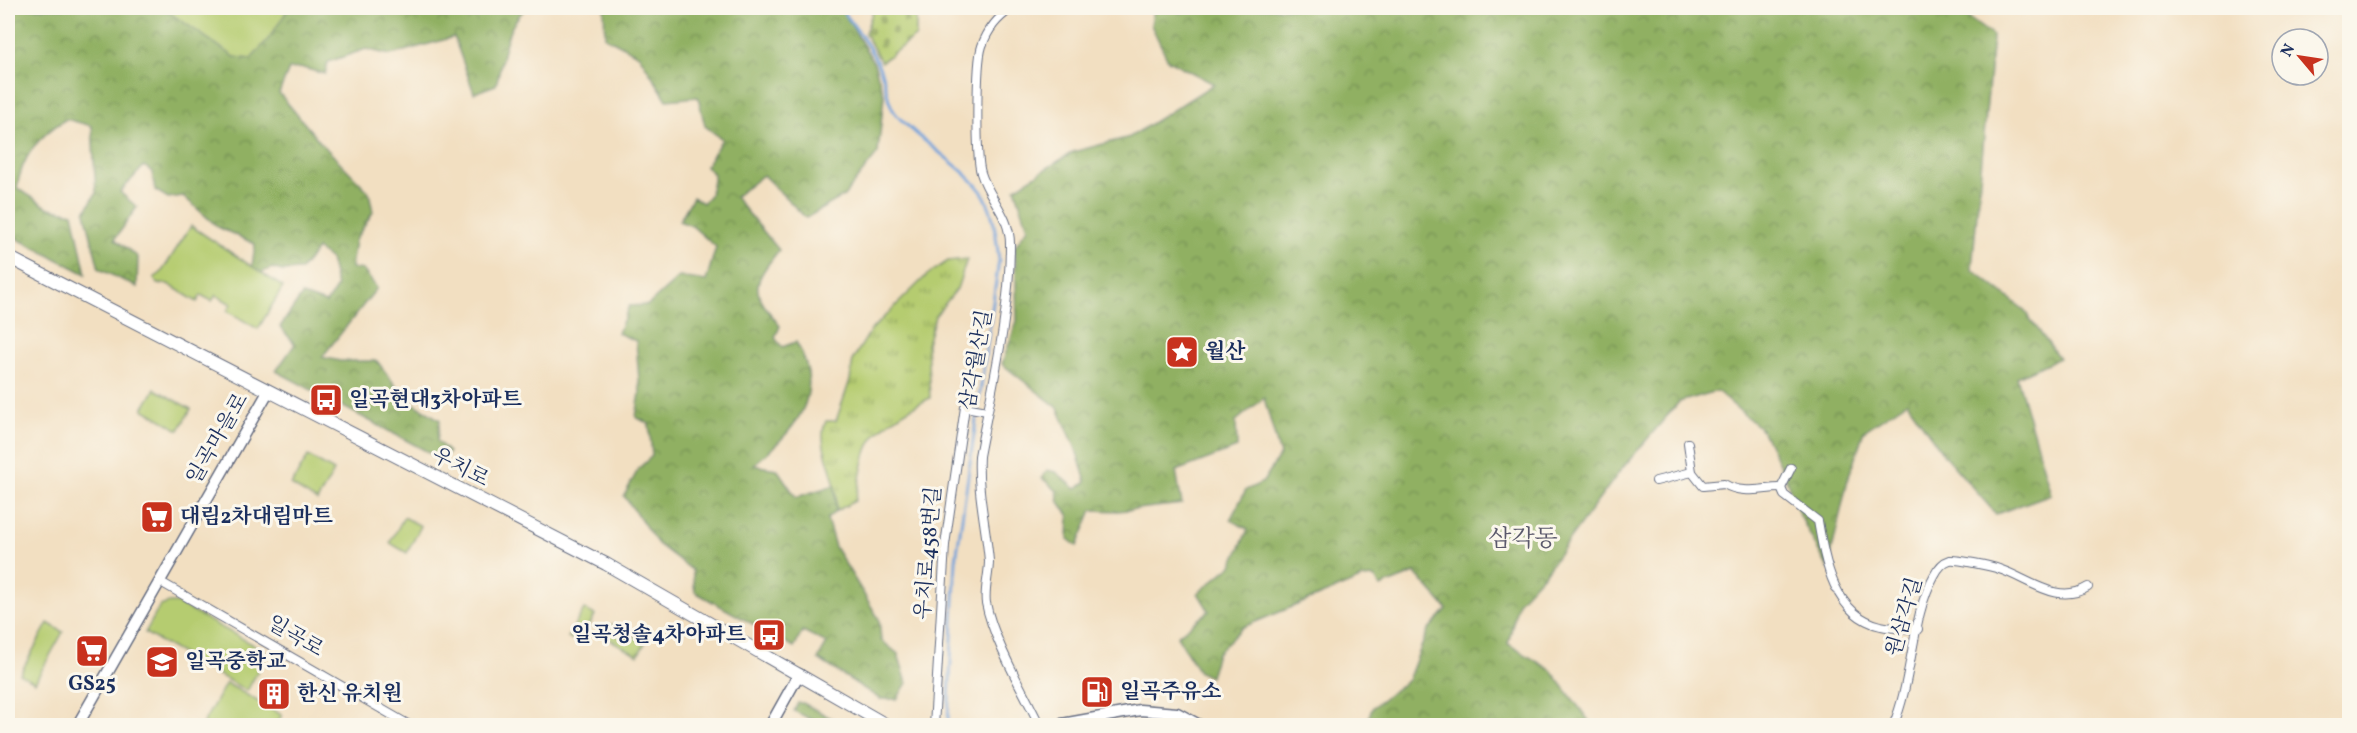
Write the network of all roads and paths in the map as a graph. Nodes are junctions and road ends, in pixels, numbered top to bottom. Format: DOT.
graph roads {
  1 [pos="1012,8"];
  2 [pos="8,257"];
  3 [pos="268,392"];
  4 [pos="987,411"];
  5 [pos="1688,443"];
  6 [pos="1791,468"];
  7 [pos="1692,472"];
  8 [pos="1656,481"];
  9 [pos="1782,488"];
  10 [pos="159,581"];
  11 [pos="2088,587"];
  12 [pos="1918,629"];
  13 [pos="799,674"];
  14 [pos="77,726"];
  15 [pos="411,726"];
  16 [pos="770,726"];
  17 [pos="888,726"];
  18 [pos="934,726"];
  19 [pos="1040,726"];
  20 [pos="1051,726"];
  21 [pos="1201,726"];
  22 [pos="1893,726"];
  1 -- 4 [label="street, 삼각월산길"];
  2 -- 3 [label="main road, 우치로"];
  3 -- 10 [label="street, 일곡마을로"];
  3 -- 13 [label="main road, 우치로"];
  4 -- 18 [label="street, 우치로458번길"];
  4 -- 19 [label="street, 삼각월산길"];
  5 -- 7 [label="street"];
  6 -- 9 [label="street"];
  7 -- 8 [label="street"];
  7 -- 9 [label="street"];
  9 -- 12 [label="street"];
  10 -- 14 [label="street, 일곡마을로"];
  10 -- 15 [label="street, 일곡로"];
  11 -- 12 [label="street, 원삼각길"];
  12 -- 22 [label="street, 원삼각길"];
  13 -- 16 [label="street"];
  13 -- 17 [label="main road, 우치로"];
  20 -- 21 [label="street"];
}
